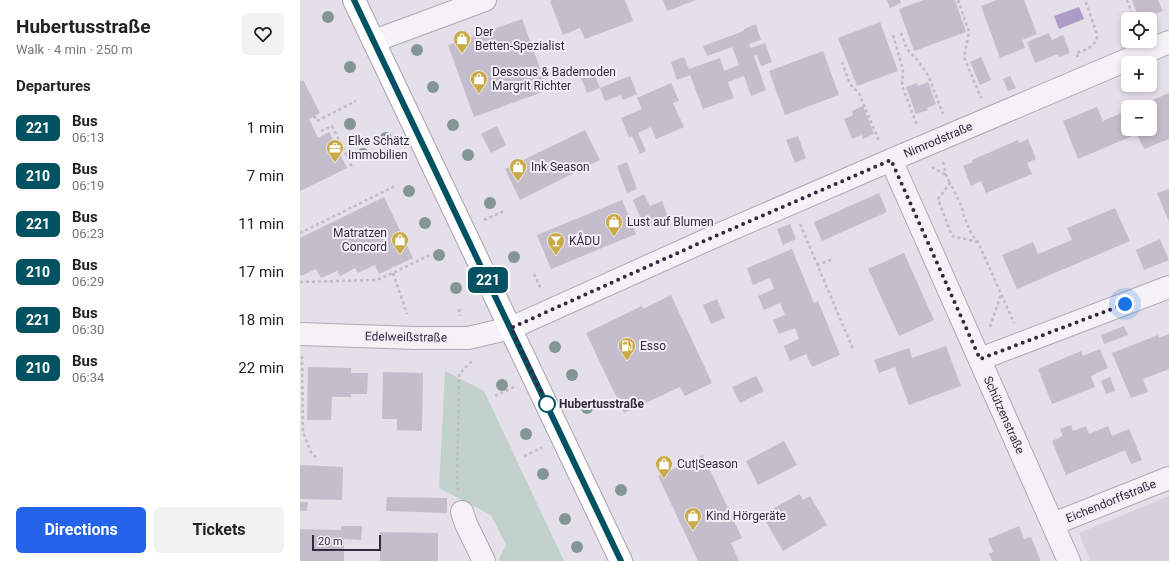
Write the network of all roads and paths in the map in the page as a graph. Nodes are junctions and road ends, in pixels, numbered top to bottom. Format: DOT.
graph roads {
  1 [pos="354,0"];
  2 [pos="485,0"];
  3 [pos="958,0"];
  4 [pos="1085,0"];
  5 [pos="1128,0"];
  6 [pos="1131,12"];
  7 [pos="901,33"];
  8 [pos="893,35"];
  9 [pos="374,41"];
  10 [pos="1169,42"];
  11 [pos="1078,53"];
  12 [pos="842,62"];
  13 [pos="976,86"];
  14 [pos="356,101"];
  15 [pos="938,103"];
  16 [pos="912,112"];
  17 [pos="314,116"];
  18 [pos="321,131"];
  19 [pos="875,131"];
  20 [pos="891,160"];
  21 [pos="353,169"];
  22 [pos="946,175"];
  23 [pos="950,182"];
  24 [pos="397,185"];
  25 [pos="791,204"];
  26 [pos="504,211"];
  27 [pos="483,220"];
  28 [pos="300,233"];
  29 [pos="978,242"];
  30 [pos="432,254"];
  31 [pos="833,259"];
  32 [pos="817,265"];
  33 [pos="393,273"];
  34 [pos="534,274"];
  35 [pos="300,282"];
  36 [pos="1169,287"];
  37 [pos="542,291"];
  38 [pos="511,328"];
  39 [pos="301,334"];
  40 [pos="415,338"];
  41 [pos="1023,343"];
  42 [pos="853,349"];
  43 [pos="476,356"];
  44 [pos="980,359"];
  45 [pos="517,386"];
  46 [pos="495,396"];
  47 [pos="544,447"];
  48 [pos="524,456"];
  49 [pos="318,460"];
  50 [pos="1169,478"];
  51 [pos="462,512"];
  52 [pos="1052,524"];
  53 [pos="484,561"];
  54 [pos="621,561"];
  55 [pos="1069,561"];
  1 -- 9 [label="main road"];
  2 -- 9 [label="street"];
  3 -- 13 [label="path"];
  4 -- 11 [label="path"];
  5 -- 6 [label="path"];
  7 -- 15 [label="path"];
  8 -- 16 [label="path"];
  9 -- 38 [label="main road"];
  10 -- 20 [label="street, Nimrodstraße"];
  12 -- 19 [label="path"];
  14 -- 17 [label="path"];
  18 -- 21 [label="path"];
  20 -- 25 [label="street, Nimrodstraße"];
  20 -- 44 [label="street, Schützenstraße"];
  22 -- 23 [label="path"];
  23 -- 29 [label="path"];
  23 -- 29 [label="path"];
  24 -- 28 [label="path"];
  25 -- 32 [label="path"];
  25 -- 38 [label="street, Nimrodstraße"];
  26 -- 27 [label="path"];
  29 -- 41 [label="path"];
  30 -- 33 [label="path"];
  31 -- 32 [label="path"];
  32 -- 42 [label="path"];
  33 -- 35 [label="path"];
  33 -- 40 [label="path"];
  34 -- 37 [label="path"];
  36 -- 41 [label="street"];
  38 -- 40 [label="street, Edelweißstraße"];
  38 -- 54 [label="main road"];
  39 -- 40 [label="street, Edelweißstraße"];
  39 -- 49 [label="path"];
  41 -- 44 [label="street"];
  43 -- 51 [label="path"];
  44 -- 52 [label="street, Schützenstraße"];
  45 -- 46 [label="path"];
  47 -- 48 [label="path"];
  50 -- 52 [label="street, Eichendorffstraße"];
  51 -- 53 [label="street"];
  52 -- 55 [label="street, Schützenstraße"];
}
